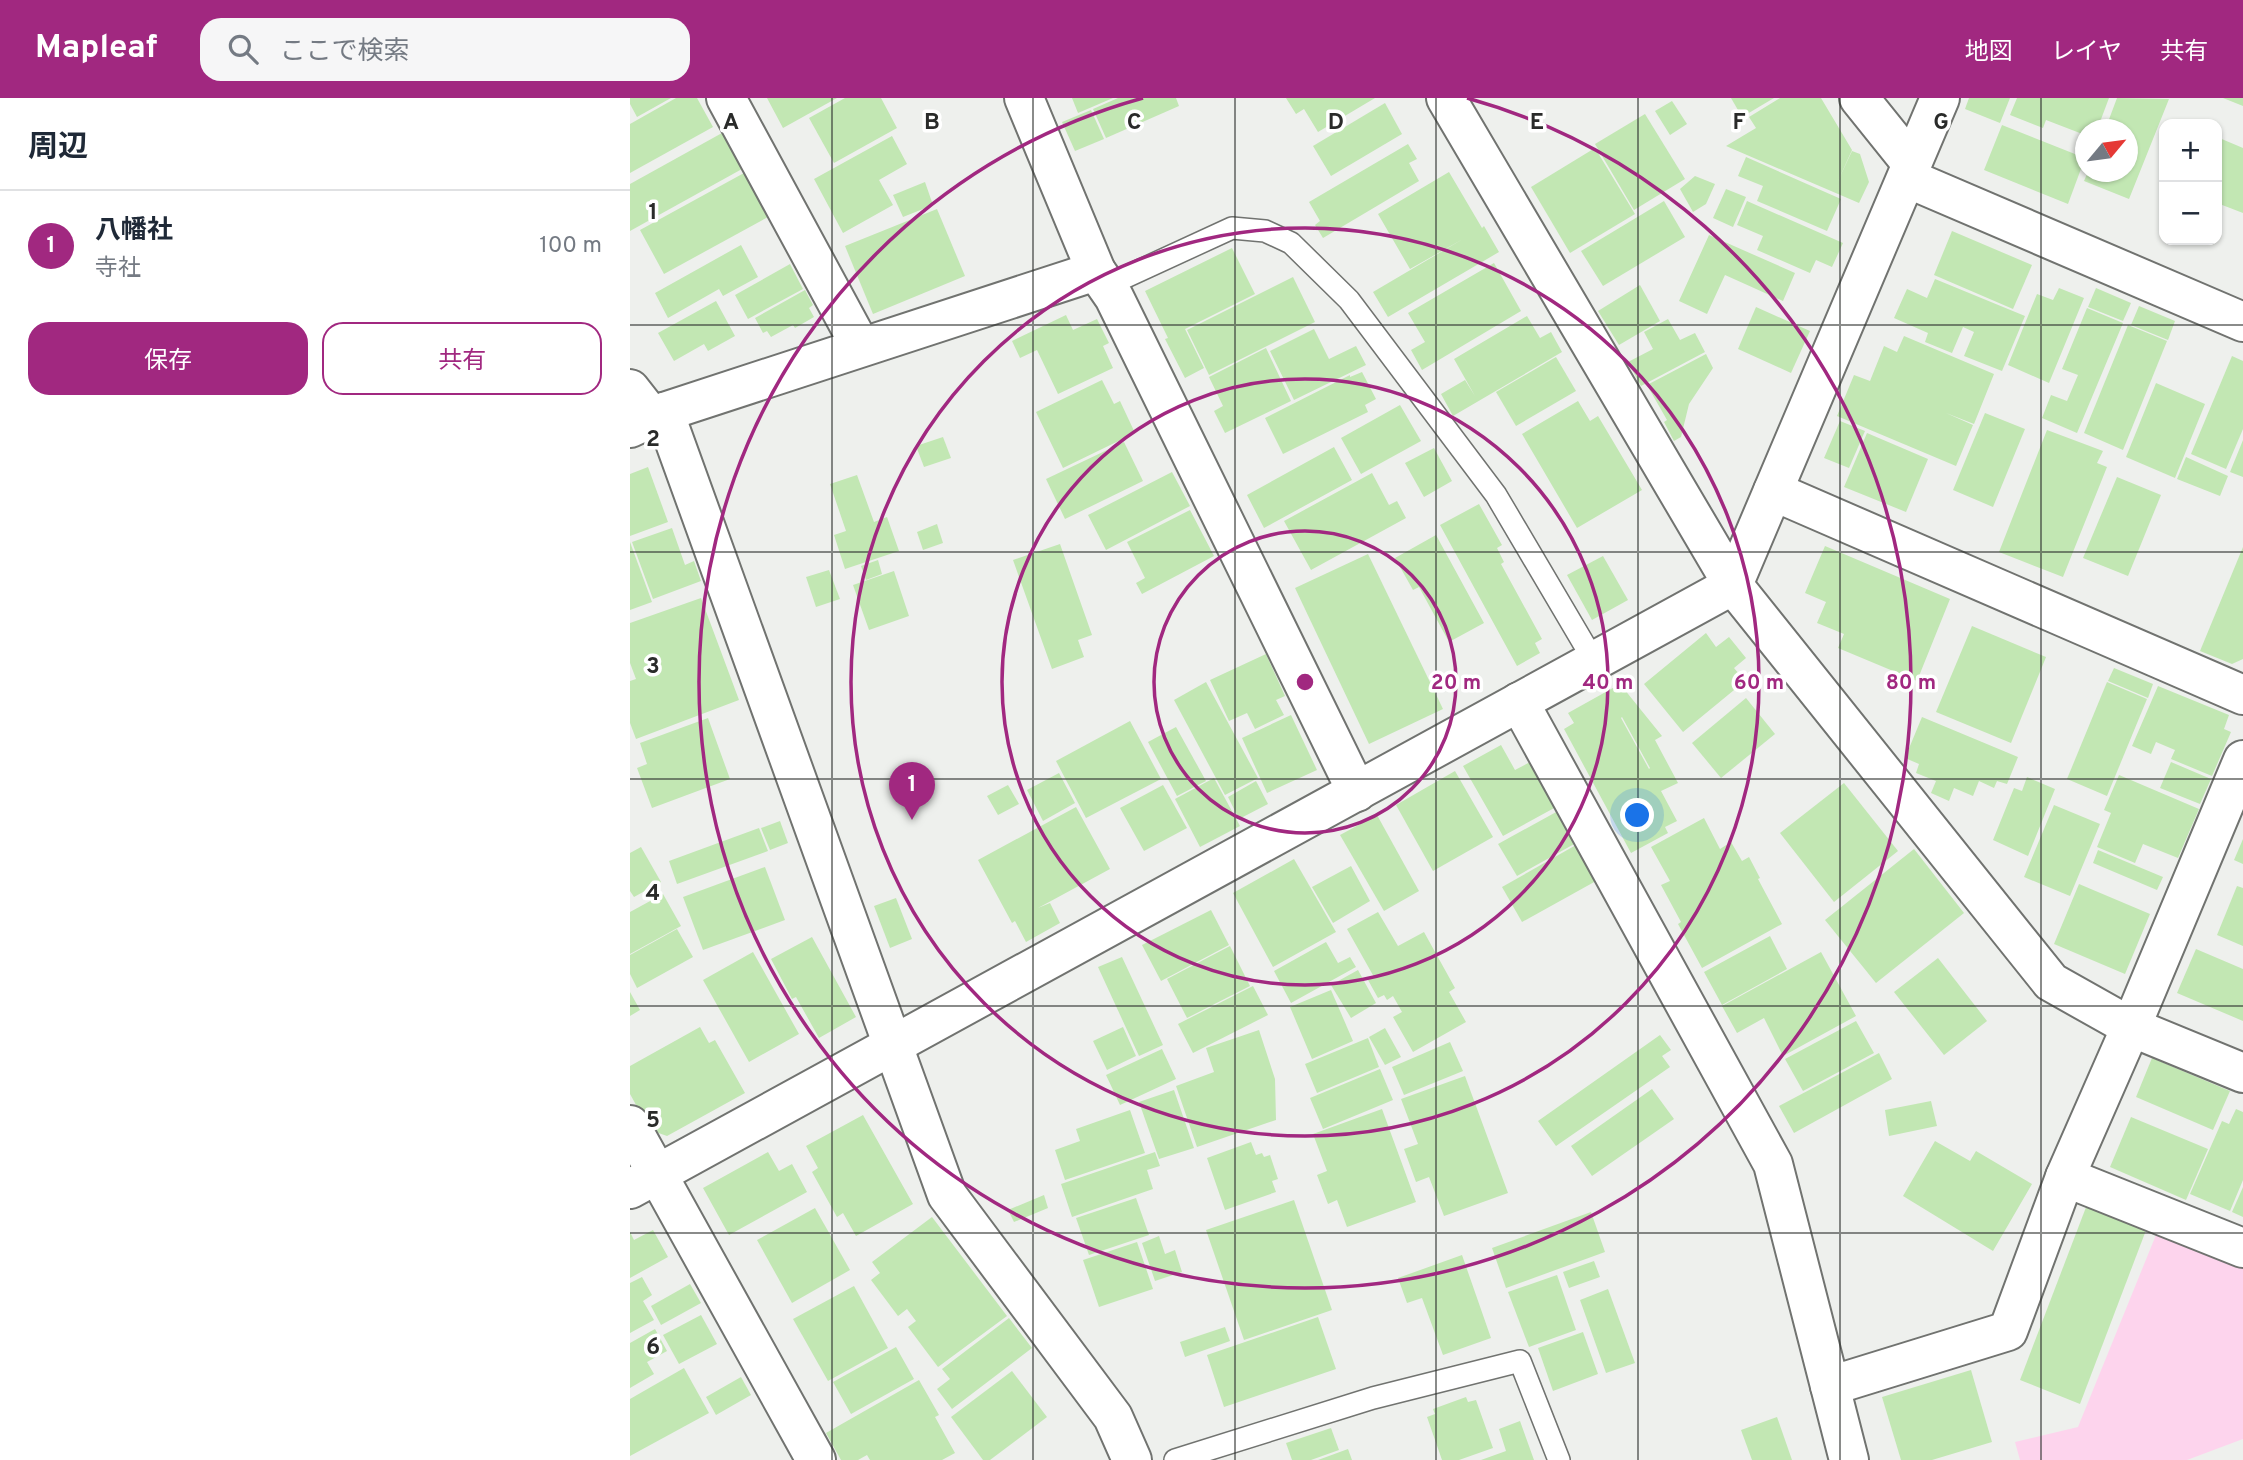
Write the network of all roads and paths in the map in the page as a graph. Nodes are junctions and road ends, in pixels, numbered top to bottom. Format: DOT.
graph roads {
  1 [pos="726,98"];
  2 [pos="1024,98"];
  3 [pos="1446,98"];
  4 [pos="1859,98"];
  5 [pos="1940,98"];
  6 [pos="1909,171"];
  7 [pos="1101,279"];
  8 [pos="2243,322"];
  9 [pos="861,347"];
  10 [pos="644,412"];
  11 [pos="1773,491"];
  12 [pos="1733,585"];
  13 [pos="1594,661"];
  14 [pos="2243,695"];
  15 [pos="1519,702"];
  16 [pos="2243,760"];
  17 [pos="1357,792"];
  18 [pos="2131,1027"];
  19 [pos="893,1046"];
  20 [pos="2243,1073"];
  21 [pos="630,1125"];
  22 [pos="2065,1177"];
  23 [pos="644,1182"];
  24 [pos="2243,1248"];
  25 [pos="1830,1385"];
  26 [pos="1125,1458"];
  27 [pos="816,1460"];
  28 [pos="1175,1460"];
  29 [pos="1559,1460"];
  30 [pos="1849,1460"];
  1 -- 9 [label="street"];
  2 -- 7 [label="street"];
  3 -- 12 [label="street"];
  4 -- 6 [label="street"];
  5 -- 6 [label="street"];
  6 -- 8 [label="street"];
  6 -- 11 [label="street"];
  7 -- 9 [label="street"];
  7 -- 13 [label="lane"];
  7 -- 17 [label="street"];
  9 -- 10 [label="street"];
  10 -- 19 [label="street"];
  11 -- 12 [label="street"];
  11 -- 14 [label="street"];
  12 -- 13 [label="street"];
  12 -- 18 [label="street"];
  13 -- 15 [label="street"];
  15 -- 17 [label="street"];
  15 -- 25 [label="street"];
  16 -- 18 [label="street"];
  17 -- 19 [label="street"];
  18 -- 20 [label="street"];
  18 -- 22 [label="street"];
  19 -- 23 [label="street"];
  19 -- 26 [label="street"];
  21 -- 23 [label="street"];
  22 -- 24 [label="street"];
  22 -- 25 [label="street"];
  23 -- 27 [label="street"];
  25 -- 30 [label="street"];
  28 -- 29 [label="lane"];
}
